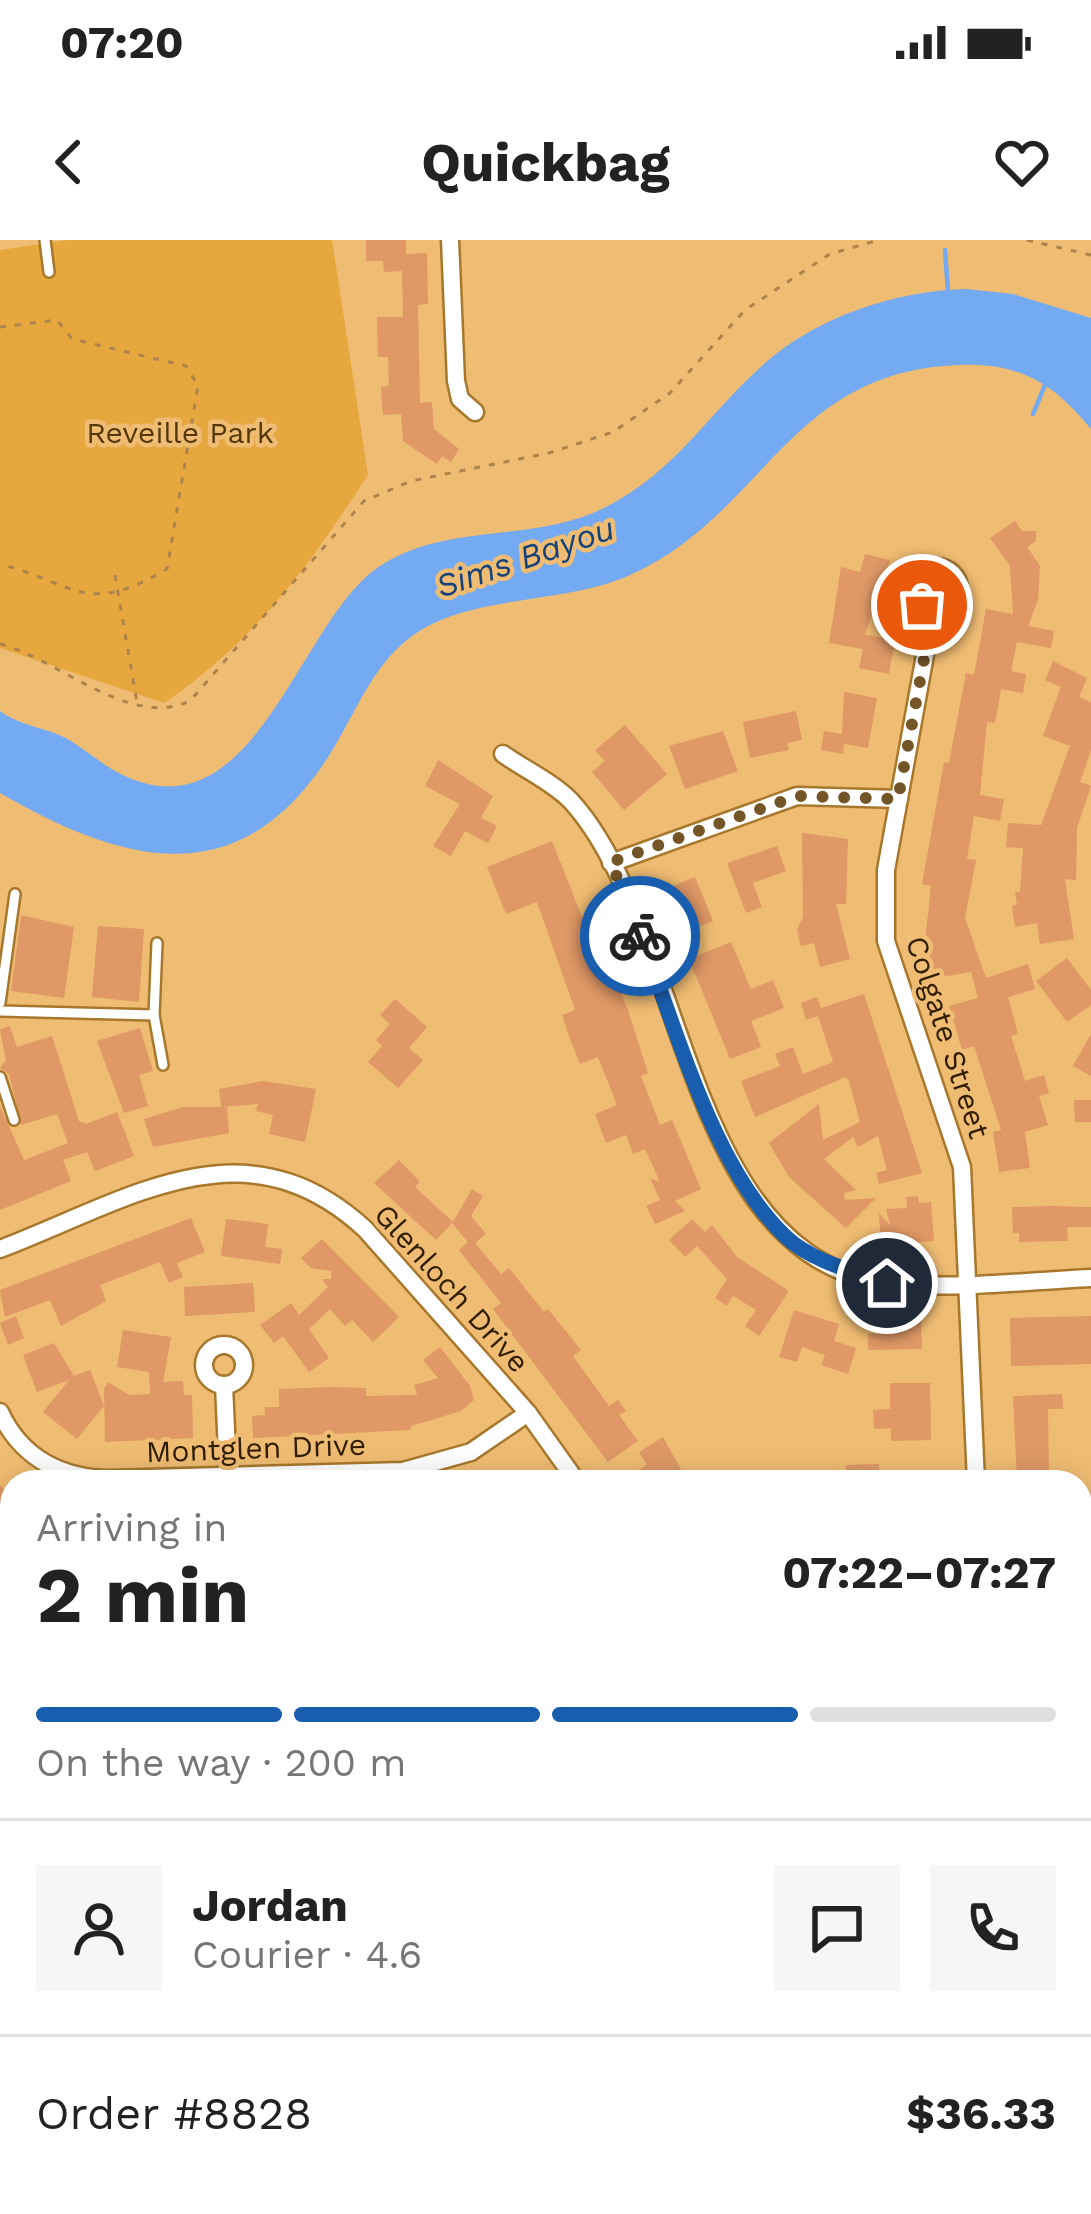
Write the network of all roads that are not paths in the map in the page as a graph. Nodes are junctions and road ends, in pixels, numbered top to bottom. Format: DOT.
graph roads {
  1 [pos="45,240"];
  2 [pos="450,240"];
  3 [pos="49,272"];
  4 [pos="475,412"];
  5 [pos="933,611"];
  6 [pos="503,754"];
  7 [pos="898,799"];
  8 [pos="611,862"];
  9 [pos="16,894"];
  10 [pos="157,943"];
  11 [pos="0,1007"];
  12 [pos="154,1015"];
  13 [pos="163,1065"];
  14 [pos="0,1077"];
  15 [pos="14,1120"];
  16 [pos="0,1249"];
  17 [pos="1091,1278"];
  18 [pos="971,1282"];
  19 [pos="224,1385"];
  20 [pos="0,1412"];
  21 [pos="528,1413"];
  22 [pos="63,1470"];
  23 [pos="228,1470"];
  24 [pos="407,1470"];
  25 [pos="568,1470"];
  26 [pos="976,1470"];
  1 -- 3 [label="lane"];
  2 -- 4 [label="street"];
  5 -- 7 [label="street, Colgate Street"];
  6 -- 8 [label="street"];
  7 -- 8 [label="street"];
  7 -- 18 [label="street, Colgate Street"];
  8 -- 18 [label="street"];
  9 -- 11 [label="lane"];
  10 -- 12 [label="lane"];
  11 -- 12 [label="lane"];
  12 -- 13 [label="lane"];
  14 -- 15 [label="lane"];
  16 -- 21 [label="street, Glenloch Drive"];
  17 -- 18 [label="street"];
  18 -- 26 [label="street, Colgate Street"];
  19 -- 23 [label="street"];
  20 -- 22 [label="street, Montglen Drive"];
  21 -- 24 [label="street, Montglen Drive"];
  21 -- 25 [label="street, Glenloch Drive"];
}
